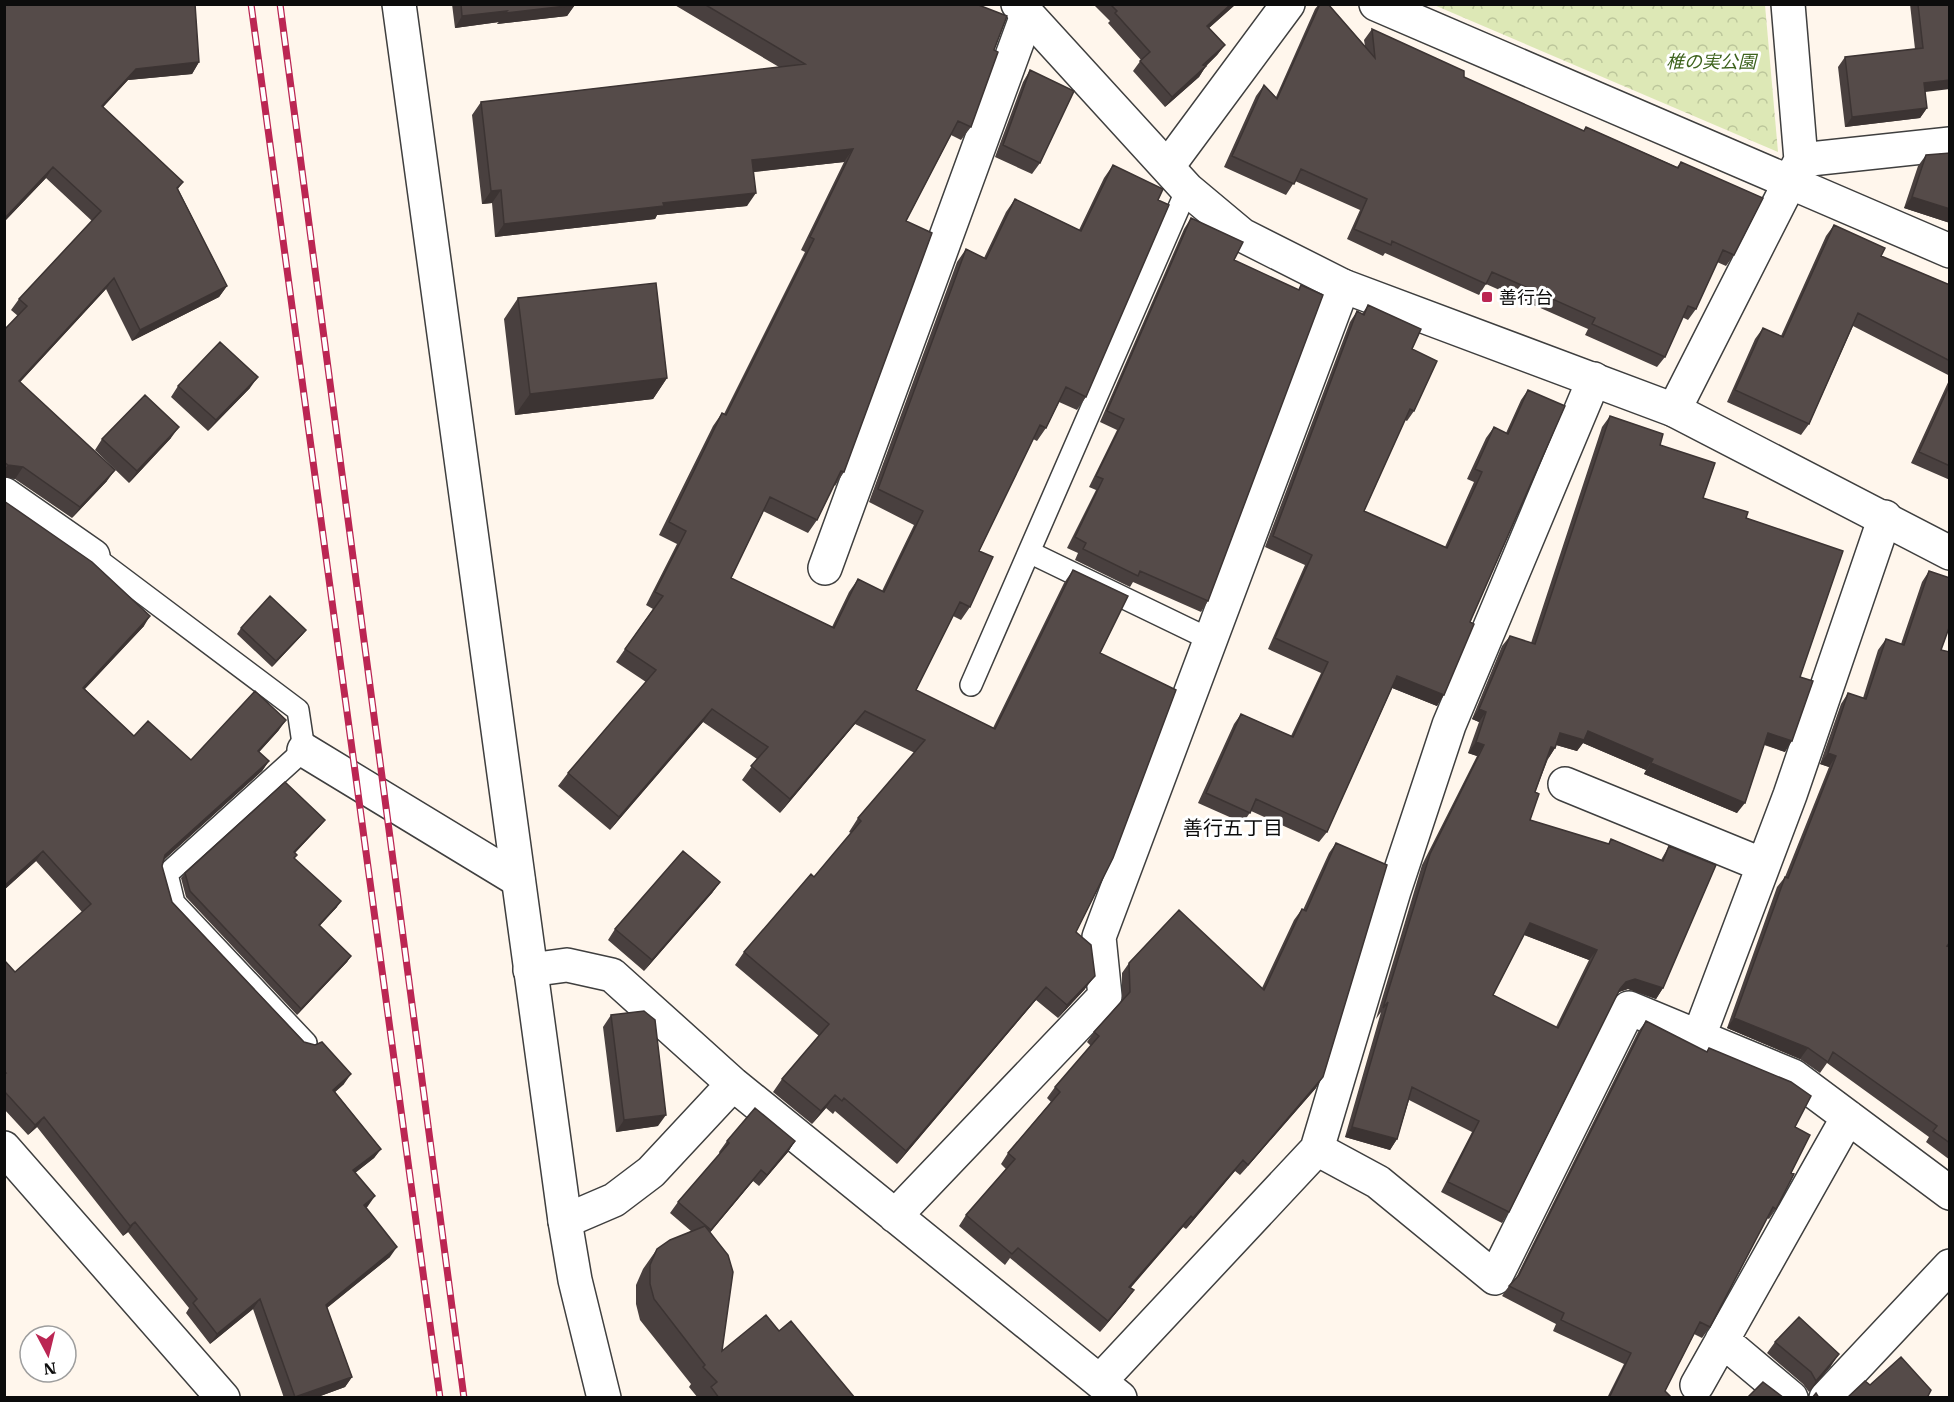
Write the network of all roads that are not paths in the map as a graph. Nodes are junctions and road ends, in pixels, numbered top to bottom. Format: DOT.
graph roads {
  1 [pos="399,4"];
  2 [pos="1288,4"];
  3 [pos="1376,4"];
  4 [pos="1788,4"];
  5 [pos="1023,10"];
  6 [pos="1950,144"];
  7 [pos="1796,171"];
  8 [pos="1178,178"];
  9 [pos="1950,251"];
  10 [pos="1343,286"];
  11 [pos="1594,379"];
  12 [pos="1674,410"];
  13 [pos="4,494"];
  14 [pos="1885,517"];
  15 [pos="1029,552"];
  16 [pos="1950,553"];
  17 [pos="93,556"];
  18 [pos="825,568"];
  19 [pos="1209,639"];
  20 [pos="971,685"];
  21 [pos="304,750"];
  22 [pos="1565,784"];
  23 [pos="1763,864"];
  24 [pos="518,880"];
  25 [pos="530,969"];
  26 [pos="1699,1036"];
  27 [pos="306,1043"];
  28 [pos="733,1084"];
  29 [pos="1848,1118"];
  30 [pos="4,1148"];
  31 [pos="1317,1149"];
  32 [pos="1950,1193"];
  33 [pos="895,1216"];
  34 [pos="565,1221"];
  35 [pos="1950,1266"];
  36 [pos="1722,1340"];
  37 [pos="1697,1385"];
  38 [pos="1110,1389"];
  39 [pos="223,1398"];
  40 [pos="604,1398"];
  41 [pos="1791,1398"];
  42 [pos="1826,1398"];
  1 -- 24 [label="street"];
  2 -- 8 [label="street"];
  3 -- 7 [label="street"];
  4 -- 7 [label="street"];
  5 -- 8 [label="street"];
  5 -- 18 [label="street"];
  6 -- 7 [label="street"];
  7 -- 9 [label="street"];
  7 -- 12 [label="street"];
  8 -- 10 [label="street"];
  8 -- 15 [label="lane"];
  10 -- 11 [label="street"];
  10 -- 19 [label="street"];
  11 -- 12 [label="street"];
  11 -- 31 [label="street"];
  12 -- 14 [label="street"];
  13 -- 17 [label="street"];
  14 -- 16 [label="street"];
  14 -- 23 [label="street"];
  15 -- 19 [label="lane"];
  15 -- 20 [label="lane"];
  17 -- 21 [label="lane"];
  19 -- 33 [label="street"];
  21 -- 24 [label="street"];
  21 -- 27 [label="lane"];
  22 -- 23 [label="street"];
  23 -- 26 [label="street"];
  24 -- 25 [label="street"];
  25 -- 28 [label="street"];
  25 -- 34 [label="street"];
  26 -- 29 [label="street"];
  26 -- 31 [label="street"];
  28 -- 33 [label="street"];
  28 -- 34 [label="street"];
  29 -- 32 [label="street"];
  29 -- 36 [label="street"];
  30 -- 39 [label="street"];
  31 -- 38 [label="street"];
  33 -- 38 [label="street"];
  34 -- 40 [label="street"];
  35 -- 42 [label="street"];
  36 -- 37 [label="street"];
  36 -- 41 [label="street"];
}
